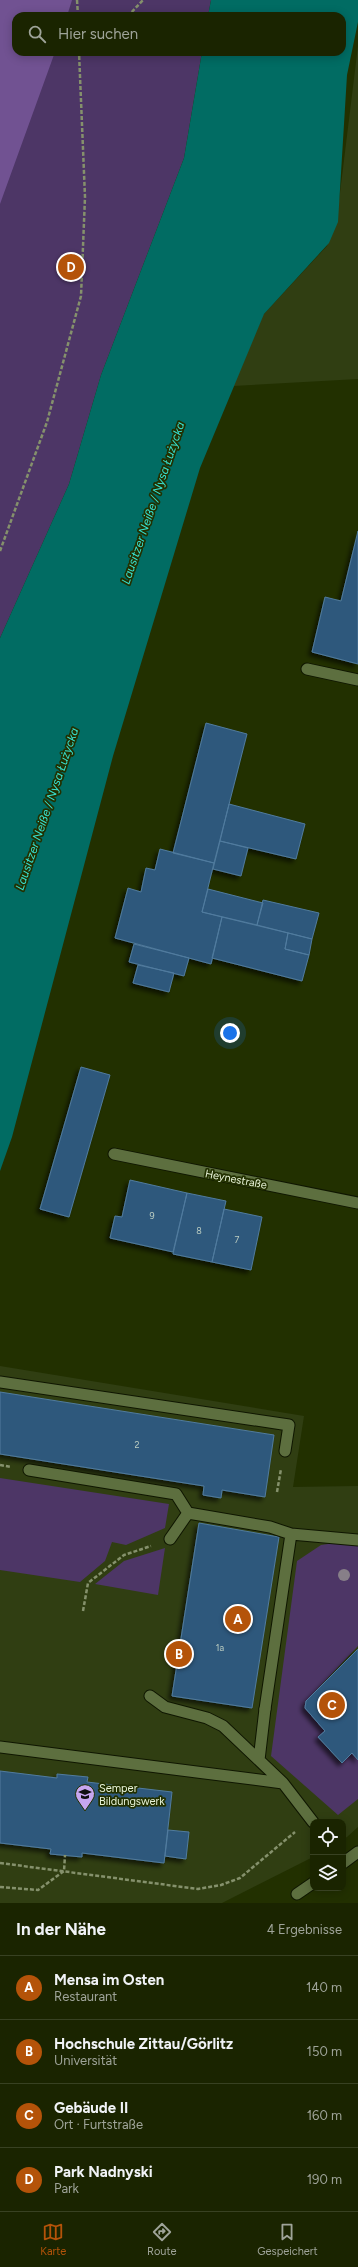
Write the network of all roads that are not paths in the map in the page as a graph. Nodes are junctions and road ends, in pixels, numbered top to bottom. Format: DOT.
graph roads {
  1 [pos="307,669"];
  2 [pos="358,680"];
  3 [pos="114,1154"];
  4 [pos="358,1204"];
  5 [pos="0,1382"];
  6 [pos="285,1451"];
  7 [pos="29,1470"];
  8 [pos="188,1513"];
  9 [pos="291,1534"];
  10 [pos="170,1539"];
  11 [pos="358,1540"];
  12 [pos="150,1696"];
  13 [pos="0,1747"];
  14 [pos="259,1760"];
  15 [pos="283,1782"];
  16 [pos="311,1819"];
  17 [pos="358,1852"];
  18 [pos="346,1861"];
  19 [pos="310,1885"];
  20 [pos="297,1894"];
  1 -- 2 [label="street"];
  3 -- 4 [label="street, Heynestraße"];
  5 -- 6 [label="street"];
  7 -- 8 [label="street"];
  8 -- 9 [label="street"];
  8 -- 10 [label="street"];
  9 -- 11 [label="street"];
  9 -- 14 [label="street"];
  12 -- 14 [label="street"];
  13 -- 15 [label="street"];
  14 -- 15 [label="street"];
  15 -- 16 [label="street"];
  17 -- 18 [label="street"];
  19 -- 20 [label="street"];
}
